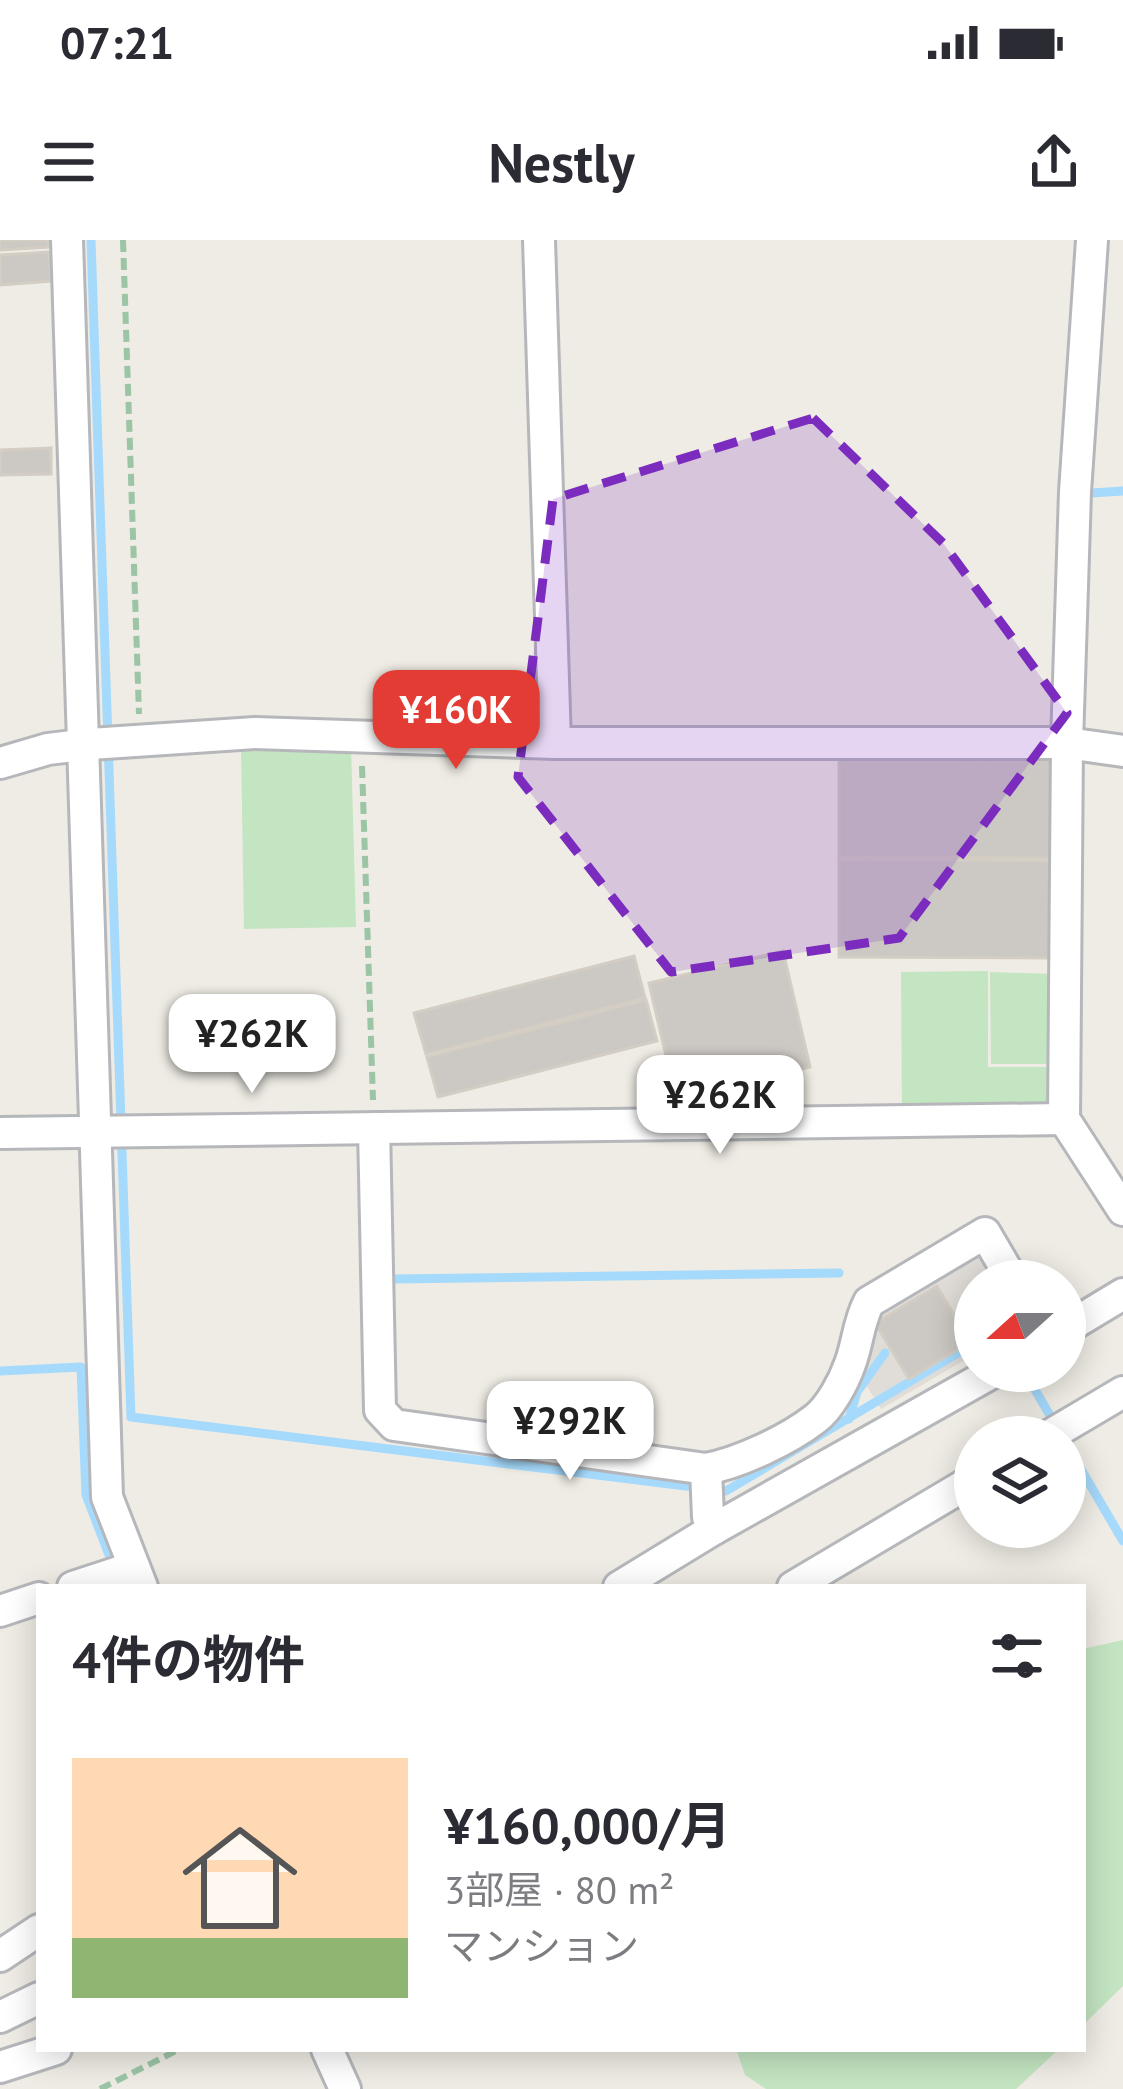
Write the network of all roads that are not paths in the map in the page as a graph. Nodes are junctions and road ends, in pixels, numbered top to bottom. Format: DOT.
graph roads {
  1 [pos="67,240"];
  2 [pos="539,240"];
  3 [pos="1093,240"];
  4 [pos="555,743"];
  5 [pos="1067,743"];
  6 [pos="86,745"];
  7 [pos="1123,751"];
  8 [pos="0,763"];
  9 [pos="1064,1119"];
  10 [pos="374,1128"];
  11 [pos="110,1130"];
  12 [pos="0,1133"];
  13 [pos="1123,1210"];
  14 [pos="1001,1260"];
  15 [pos="1123,1294"];
  16 [pos="1086,1316"];
  17 [pos="956,1392"];
  18 [pos="1123,1392"];
  19 [pos="1082,1416"];
  20 [pos="705,1473"];
  21 [pos="954,1492"];
  22 [pos="711,1523"];
  23 [pos="138,1577"];
  24 [pos="92,1584"];
  25 [pos="624,1584"];
  26 [pos="798,1584"];
  27 [pos="36,1599"];
  28 [pos="0,1611"];
  29 [pos="36,1932"];
  30 [pos="0,1957"];
  31 [pos="36,1999"];
  32 [pos="0,2017"];
  33 [pos="47,2052"];
  34 [pos="328,2052"];
  35 [pos="0,2067"];
  36 [pos="345,2089"];
  1 -- 6 [label="street"];
  2 -- 4 [label="street"];
  3 -- 5 [label="street"];
  4 -- 5 [label="street"];
  4 -- 6 [label="street"];
  5 -- 7 [label="street"];
  5 -- 9 [label="street"];
  6 -- 8 [label="street"];
  6 -- 11 [label="street"];
  9 -- 10 [label="street"];
  9 -- 13 [label="street"];
  10 -- 11 [label="street"];
  10 -- 20 [label="street"];
  11 -- 12 [label="street"];
  11 -- 23 [label="street"];
  14 -- 20 [label="street"];
  15 -- 16 [label="street"];
  17 -- 22 [label="street"];
  18 -- 19 [label="street"];
  20 -- 22 [label="street"];
  21 -- 26 [label="street"];
  22 -- 25 [label="street"];
  23 -- 24 [label="street"];
  27 -- 28 [label="street"];
  29 -- 30 [label="street"];
  31 -- 32 [label="street"];
  33 -- 35 [label="street"];
  34 -- 36 [label="street"];
}
